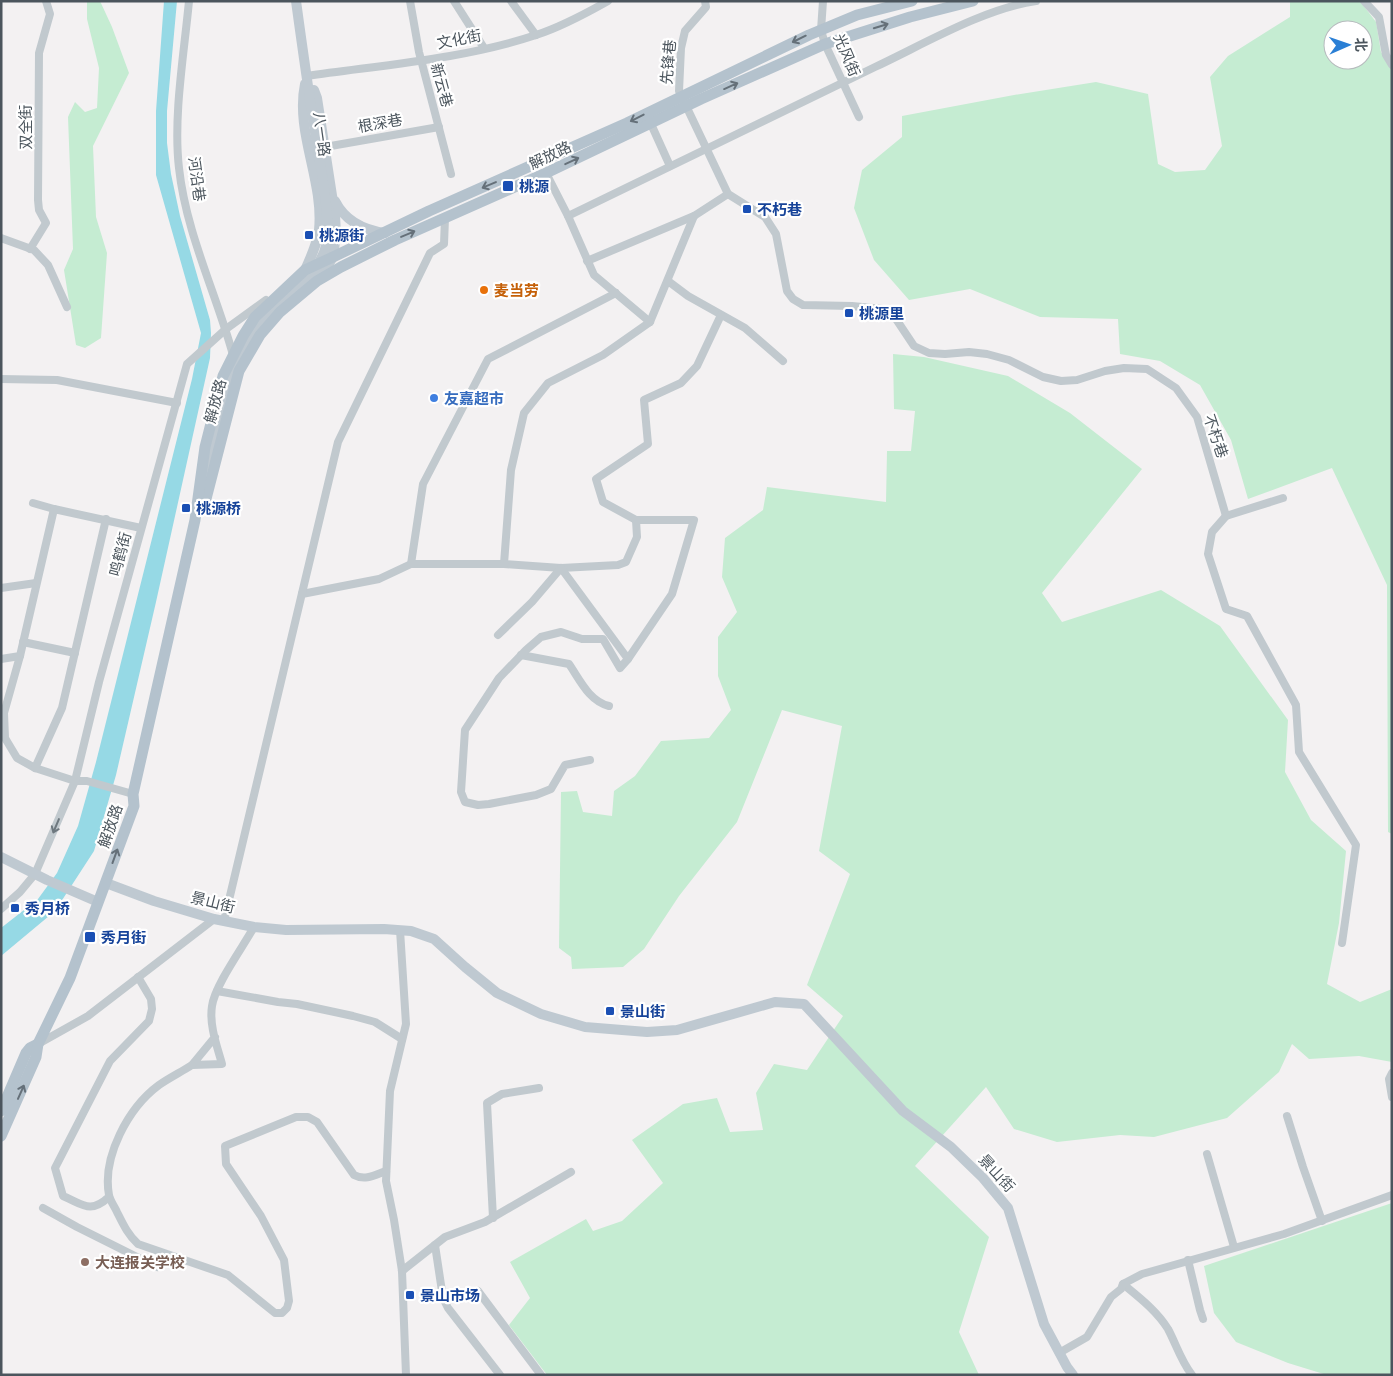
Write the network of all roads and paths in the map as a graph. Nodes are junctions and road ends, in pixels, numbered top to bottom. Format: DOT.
graph roads {
  1 [pos="46,1"];
  2 [pos="189,1"];
  3 [pos="296,1"];
  4 [pos="410,1"];
  5 [pos="454,1"];
  6 [pos="511,1"];
  7 [pos="608,1"];
  8 [pos="823,1"];
  9 [pos="912,1"];
  10 [pos="973,1"];
  11 [pos="1036,1"];
  12 [pos="1364,1"];
  13 [pos="705,4"];
  14 [pos="592,5"];
  15 [pos="821,30"];
  16 [pos="536,35"];
  17 [pos="825,44"];
  18 [pos="484,48"];
  19 [pos="421,59"];
  20 [pos="1392,65"];
  21 [pos="307,76"];
  22 [pos="843,82"];
  23 [pos="684,101"];
  24 [pos="859,117"];
  25 [pos="651,124"];
  26 [pos="439,126"];
  27 [pos="325,148"];
  28 [pos="708,148"];
  29 [pos="670,166"];
  30 [pos="546,173"];
  31 [pos="451,174"];
  32 [pos="728,194"];
  33 [pos="332,196"];
  34 [pos="318,202"];
  35 [pos="568,216"];
  36 [pos="694,216"];
  37 [pos="445,218"];
  38 [pos="385,233"];
  39 [pos="1,238"];
  40 [pos="30,248"];
  41 [pos="364,255"];
  42 [pos="333,256"];
  43 [pos="588,261"];
  44 [pos="305,270"];
  45 [pos="317,281"];
  46 [pos="668,281"];
  47 [pos="290,283"];
  48 [pos="616,293"];
  49 [pos="67,307"];
  50 [pos="722,315"];
  51 [pos="650,322"];
  52 [pos="226,329"];
  53 [pos="233,354"];
  54 [pos="783,361"];
  55 [pos="1,379"];
  56 [pos="176,403"];
  57 [pos="1283,498"];
  58 [pos="33,503"];
  59 [pos="54,508"];
  60 [pos="1226,516"];
  61 [pos="106,519"];
  62 [pos="195,520"];
  63 [pos="636,520"];
  64 [pos="141,528"];
  65 [pos="411,564"];
  66 [pos="504,564"];
  67 [pos="561,568"];
  68 [pos="36,583"];
  69 [pos="1,588"];
  70 [pos="302,594"];
  71 [pos="498,635"];
  72 [pos="23,642"];
  73 [pos="75,653"];
  74 [pos="521,655"];
  75 [pos="20,656"];
  76 [pos="1,659"];
  77 [pos="628,659"];
  78 [pos="609,706"];
  79 [pos="590,760"];
  80 [pos="35,768"];
  81 [pos="75,781"];
  82 [pos="133,794"];
  83 [pos="1,857"];
  84 [pos="35,874"];
  85 [pos="106,883"];
  86 [pos="98,902"];
  87 [pos="1,909"];
  88 [pos="219,920"];
  89 [pos="254,927"];
  90 [pos="400,930"];
  91 [pos="1342,943"];
  92 [pos="138,977"];
  93 [pos="217,991"];
  94 [pos="215,1037"];
  95 [pos="402,1038"];
  96 [pos="38,1044"];
  97 [pos="192,1065"];
  98 [pos="1392,1074"];
  99 [pos="539,1088"];
  100 [pos="1392,1097"];
  101 [pos="1,1111"];
  102 [pos="1287,1116"];
  103 [pos="1,1136"];
  104 [pos="1207,1154"];
  105 [pos="386,1171"];
  106 [pos="571,1172"];
  107 [pos="1392,1195"];
  108 [pos="109,1197"];
  109 [pos="42,1208"];
  110 [pos="493,1218"];
  111 [pos="1322,1221"];
  112 [pos="435,1245"];
  113 [pos="1234,1247"];
  114 [pos="1188,1260"];
  115 [pos="157,1267"];
  116 [pos="402,1271"];
  117 [pos="1123,1284"];
  118 [pos="478,1291"];
  119 [pos="1203,1319"];
  120 [pos="1060,1353"];
  121 [pos="406,1375"];
  122 [pos="500,1375"];
  123 [pos="541,1375"];
  124 [pos="1073,1375"];
  125 [pos="1191,1375"];
  1 -- 40 [label="street, 双全街"];
  2 -- 52 [label="street, 河沿巷"];
  3 -- 21 [label="street, 八一路"];
  4 -- 19 [label="street, 新云巷"];
  5 -- 18 [label="street"];
  6 -- 16 [label="street"];
  7 -- 14 [label="street, 文化街"];
  8 -- 15 [label="street, 光风街"];
  9 -- 15 [label="main road, 解放路"];
  17 -- 10 [label="main road, 解放路, one-way"];
  11 -- 22 [label="street"];
  12 -- 20 [label="street"];
  13 -- 23 [label="street, 先锋巷"];
  14 -- 16 [label="street, 文化街"];
  15 -- 17 [label="street, 光风街"];
  15 -- 23 [label="main road, 解放路, one-way"];
  16 -- 18 [label="street, 文化街"];
  17 -- 22 [label="street, 光风街"];
  23 -- 17 [label="main road, 解放路, one-way"];
  18 -- 19 [label="street, 文化街"];
  19 -- 21 [label="street, 文化街"];
  19 -- 26 [label="street, 新云巷"];
  21 -- 27 [label="street"];
  21 -- 34 [label="street, 八一路"];
  21 -- 62 [label="street"];
  22 -- 24 [label="street, 光风街"];
  22 -- 28 [label="street"];
  23 -- 25 [label="main road, 解放路"];
  23 -- 28 [label="street"];
  23 -- 38 [label="main road, 解放路, one-way"];
  25 -- 29 [label="street"];
  30 -- 25 [label="main road, 解放路, one-way"];
  26 -- 27 [label="street, 根深巷"];
  26 -- 31 [label="street, 新云巷"];
  27 -- 33 [label="street"];
  28 -- 29 [label="street"];
  28 -- 32 [label="street"];
  29 -- 35 [label="street"];
  30 -- 35 [label="street"];
  30 -- 37 [label="main road, 解放路"];
  32 -- 36 [label="street"];
  32 -- 60 [label="street, 不朽巷"];
  33 -- 38 [label="street"];
  33 -- 42 [label="street"];
  34 -- 42 [label="street"];
  34 -- 44 [label="street, 八一路"];
  35 -- 43 [label="street"];
  36 -- 43 [label="street"];
  36 -- 46 [label="street"];
  41 -- 37 [label="main road, 解放路, one-way"];
  37 -- 70 [label="street"];
  38 -- 42 [label="main road, 解放路"];
  39 -- 40 [label="street"];
  40 -- 49 [label="street"];
  41 -- 42 [label="street"];
  41 -- 45 [label="main road, 解放路"];
  42 -- 44 [label="main road, 解放路"];
  42 -- 45 [label="street"];
  43 -- 48 [label="street"];
  44 -- 47 [label="main road, 解放路"];
  45 -- 62 [label="main road, 解放路"];
  46 -- 50 [label="street"];
  46 -- 51 [label="street"];
  47 -- 52 [label="street, 鸣鹤街"];
  47 -- 53 [label="main road, 解放路"];
  48 -- 51 [label="street"];
  48 -- 65 [label="street"];
  50 -- 54 [label="street"];
  50 -- 63 [label="street"];
  51 -- 66 [label="street"];
  52 -- 53 [label="street, 河沿巷"];
  52 -- 56 [label="street, 鸣鹤街"];
  53 -- 62 [label="main road, 解放路"];
  55 -- 56 [label="street"];
  56 -- 64 [label="street, 鸣鹤街"];
  57 -- 60 [label="street"];
  58 -- 59 [label="street"];
  59 -- 61 [label="street"];
  59 -- 68 [label="street"];
  60 -- 91 [label="street"];
  61 -- 64 [label="street"];
  61 -- 73 [label="street"];
  62 -- 82 [label="main road, 解放路"];
  63 -- 67 [label="street"];
  63 -- 77 [label="street"];
  64 -- 81 [label="street, 鸣鹤街"];
  65 -- 66 [label="street"];
  65 -- 70 [label="street"];
  66 -- 67 [label="street"];
  67 -- 71 [label="street"];
  67 -- 77 [label="street"];
  68 -- 69 [label="street"];
  68 -- 72 [label="street"];
  70 -- 88 [label="street"];
  72 -- 73 [label="street"];
  72 -- 75 [label="street"];
  73 -- 80 [label="street"];
  74 -- 77 [label="street"];
  74 -- 78 [label="street"];
  74 -- 79 [label="street"];
  75 -- 76 [label="street"];
  75 -- 80 [label="street"];
  80 -- 81 [label="street"];
  81 -- 82 [label="street"];
  81 -- 84 [label="street, 鸣鹤街, one-way"];
  85 -- 82 [label="main road, 解放路, one-way"];
  83 -- 84 [label="street"];
  84 -- 86 [label="street"];
  84 -- 87 [label="street, 鸣鹤街"];
  85 -- 86 [label="main road, 解放路"];
  85 -- 88 [label="street, 景山街"];
  86 -- 96 [label="main road, 解放路"];
  88 -- 89 [label="street, 景山街"];
  88 -- 92 [label="street"];
  89 -- 90 [label="street, 景山街"];
  89 -- 93 [label="street"];
  90 -- 95 [label="street"];
  90 -- 120 [label="street, 景山街"];
  92 -- 96 [label="street"];
  92 -- 108 [label="street"];
  93 -- 94 [label="street"];
  93 -- 95 [label="street"];
  94 -- 97 [label="street"];
  94 -- 97 [label="street"];
  95 -- 105 [label="street"];
  96 -- 101 [label="main road, 解放路"];
  103 -- 96 [label="main road, 解放路, one-way"];
  97 -- 108 [label="street"];
  98 -- 100 [label="street"];
  99 -- 110 [label="street"];
  102 -- 111 [label="street"];
  104 -- 113 [label="street"];
  105 -- 108 [label="street"];
  105 -- 116 [label="street"];
  106 -- 110 [label="street"];
  107 -- 111 [label="street"];
  109 -- 115 [label="street"];
  110 -- 112 [label="street"];
  111 -- 113 [label="street"];
  112 -- 116 [label="street"];
  112 -- 122 [label="street"];
  113 -- 114 [label="street"];
  114 -- 117 [label="street"];
  114 -- 119 [label="street"];
  116 -- 121 [label="street"];
  117 -- 120 [label="street"];
  117 -- 125 [label="street"];
  118 -- 123 [label="street"];
  120 -- 124 [label="street, 景山街"];
}
